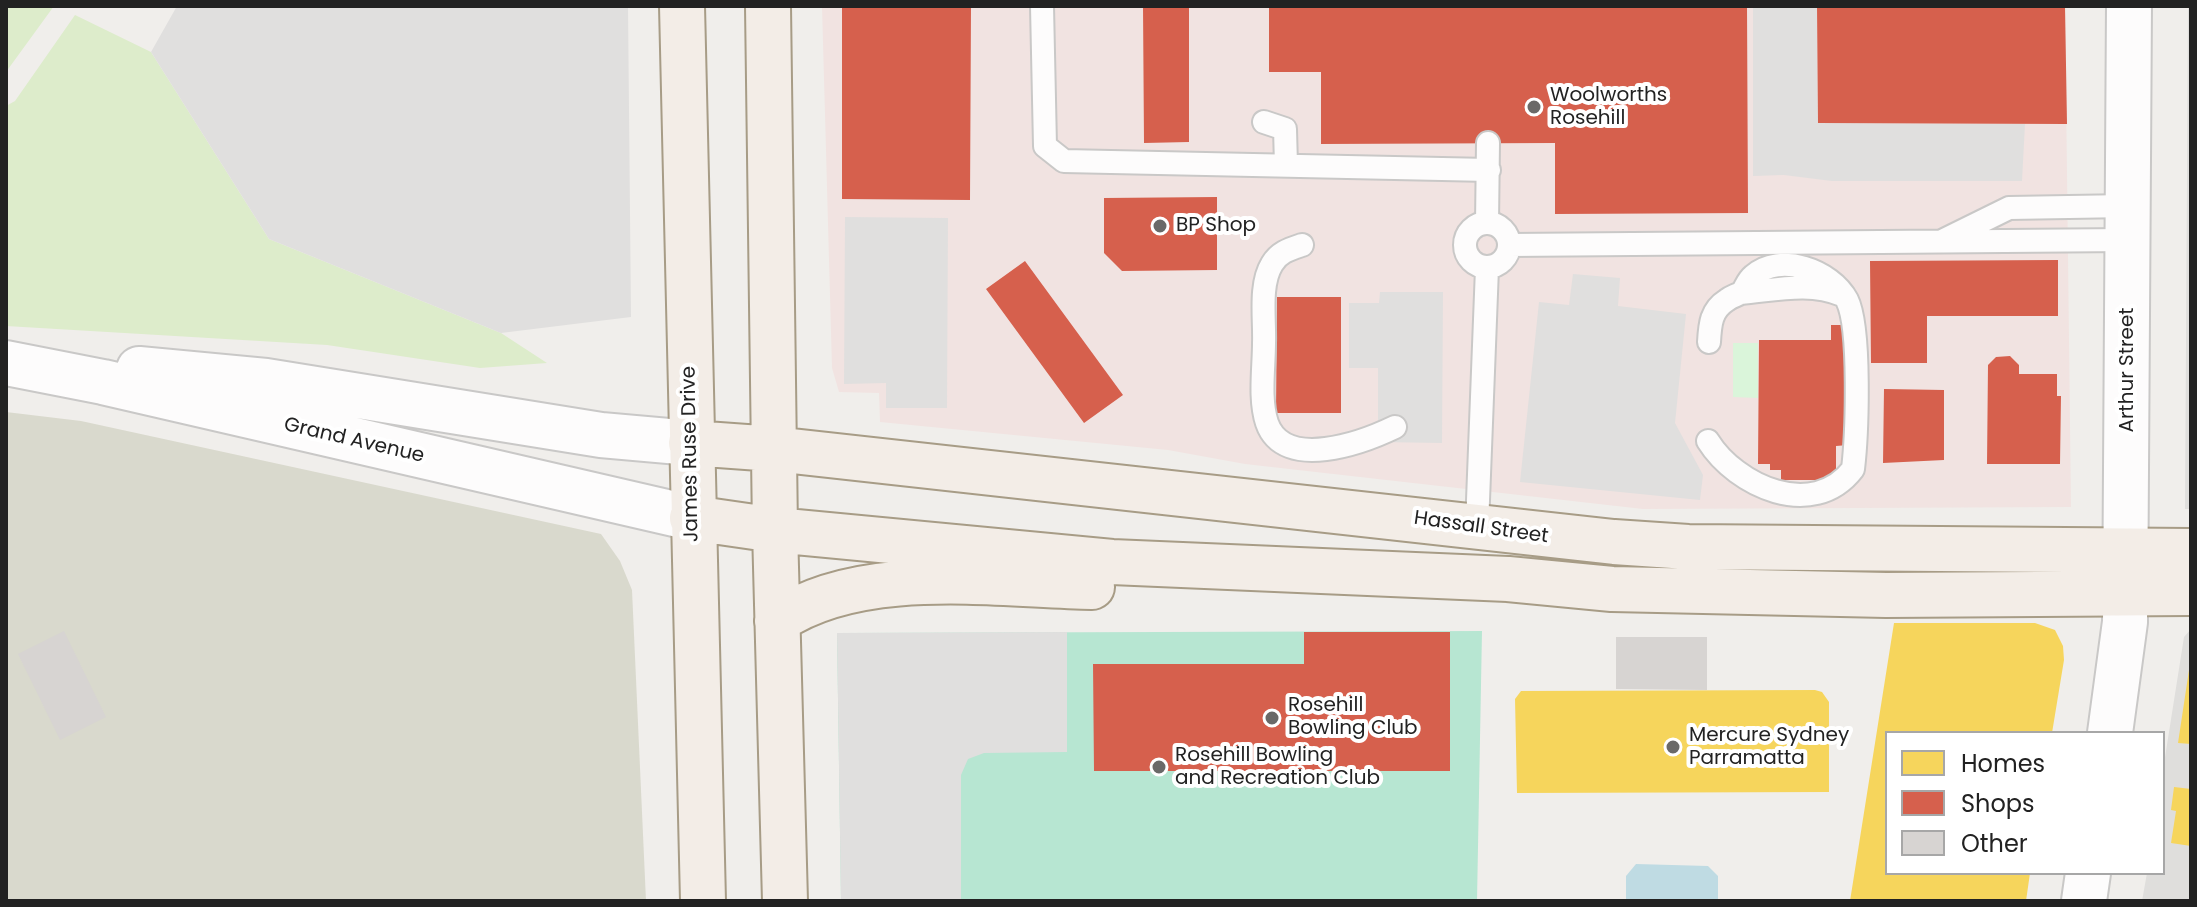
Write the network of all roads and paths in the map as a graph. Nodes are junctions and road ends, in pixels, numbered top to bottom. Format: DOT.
graph roads {
  1 [pos="682,6"];
  2 [pos="768,6"];
  3 [pos="1042,6"];
  4 [pos="2129,6"];
  5 [pos="1264,122"];
  6 [pos="1488,143"];
  7 [pos="1286,165"];
  8 [pos="1489,170"];
  9 [pos="1487,223"];
  10 [pos="2128,223"];
  11 [pos="1938,243"];
  12 [pos="1302,245"];
  13 [pos="1509,245"];
  14 [pos="1487,268"];
  15 [pos="1709,342"];
  16 [pos="11,364"];
  17 [pos="1395,427"];
  18 [pos="1708,441"];
  19 [pos="691,443"];
  20 [pos="774,449"];
  21 [pos="692,518"];
  22 [pos="1477,526"];
  23 [pos="775,530"];
  24 [pos="2126,551"];
  25 [pos="2191,551"];
  26 [pos="1214,567"];
  27 [pos="2191,593"];
  28 [pos="2125,596"];
  29 [pos="777,621"];
  30 [pos="2110,731"];
  31 [pos="2088,875"];
  32 [pos="703,901"];
  33 [pos="785,901"];
  34 [pos="2084,901"];
  1 -- 19 [label="main road, James Ruse Drive"];
  2 -- 20 [label="main road"];
  3 -- 7 [label="lane"];
  4 -- 10 [label="street, Arthur Street"];
  5 -- 7 [label="lane"];
  6 -- 8 [label="lane"];
  7 -- 8 [label="lane"];
  8 -- 9 [label="lane"];
  9 -- 13 [label="lane"];
  9 -- 14 [label="lane"];
  10 -- 11 [label="lane"];
  10 -- 11 [label="lane"];
  10 -- 24 [label="street, Arthur Street"];
  11 -- 13 [label="lane"];
  12 -- 17 [label="lane"];
  13 -- 14 [label="lane"];
  14 -- 22 [label="lane"];
  15 -- 18 [label="lane"];
  16 -- 19 [label="street, Grand Avenue"];
  16 -- 21 [label="street, Grand Avenue"];
  19 -- 20 [label="main road, Hassall Street"];
  19 -- 21 [label="main road, James Ruse Drive"];
  20 -- 22 [label="main road, Hassall Street"];
  20 -- 23 [label="main road"];
  21 -- 23 [label="main road"];
  21 -- 32 [label="main road, James Ruse Drive"];
  22 -- 24 [label="main road, Hassall Street"];
  23 -- 26 [label="main road"];
  23 -- 29 [label="main road"];
  24 -- 25 [label="main road, Hassall Street"];
  24 -- 28 [label="street, Arthur Street"];
  26 -- 28 [label="main road"];
  26 -- 29 [label="main road"];
  27 -- 28 [label="main road"];
  28 -- 30 [label="street, Arthur Street"];
  29 -- 33 [label="main road"];
  31 -- 34 [label="street"];
}
